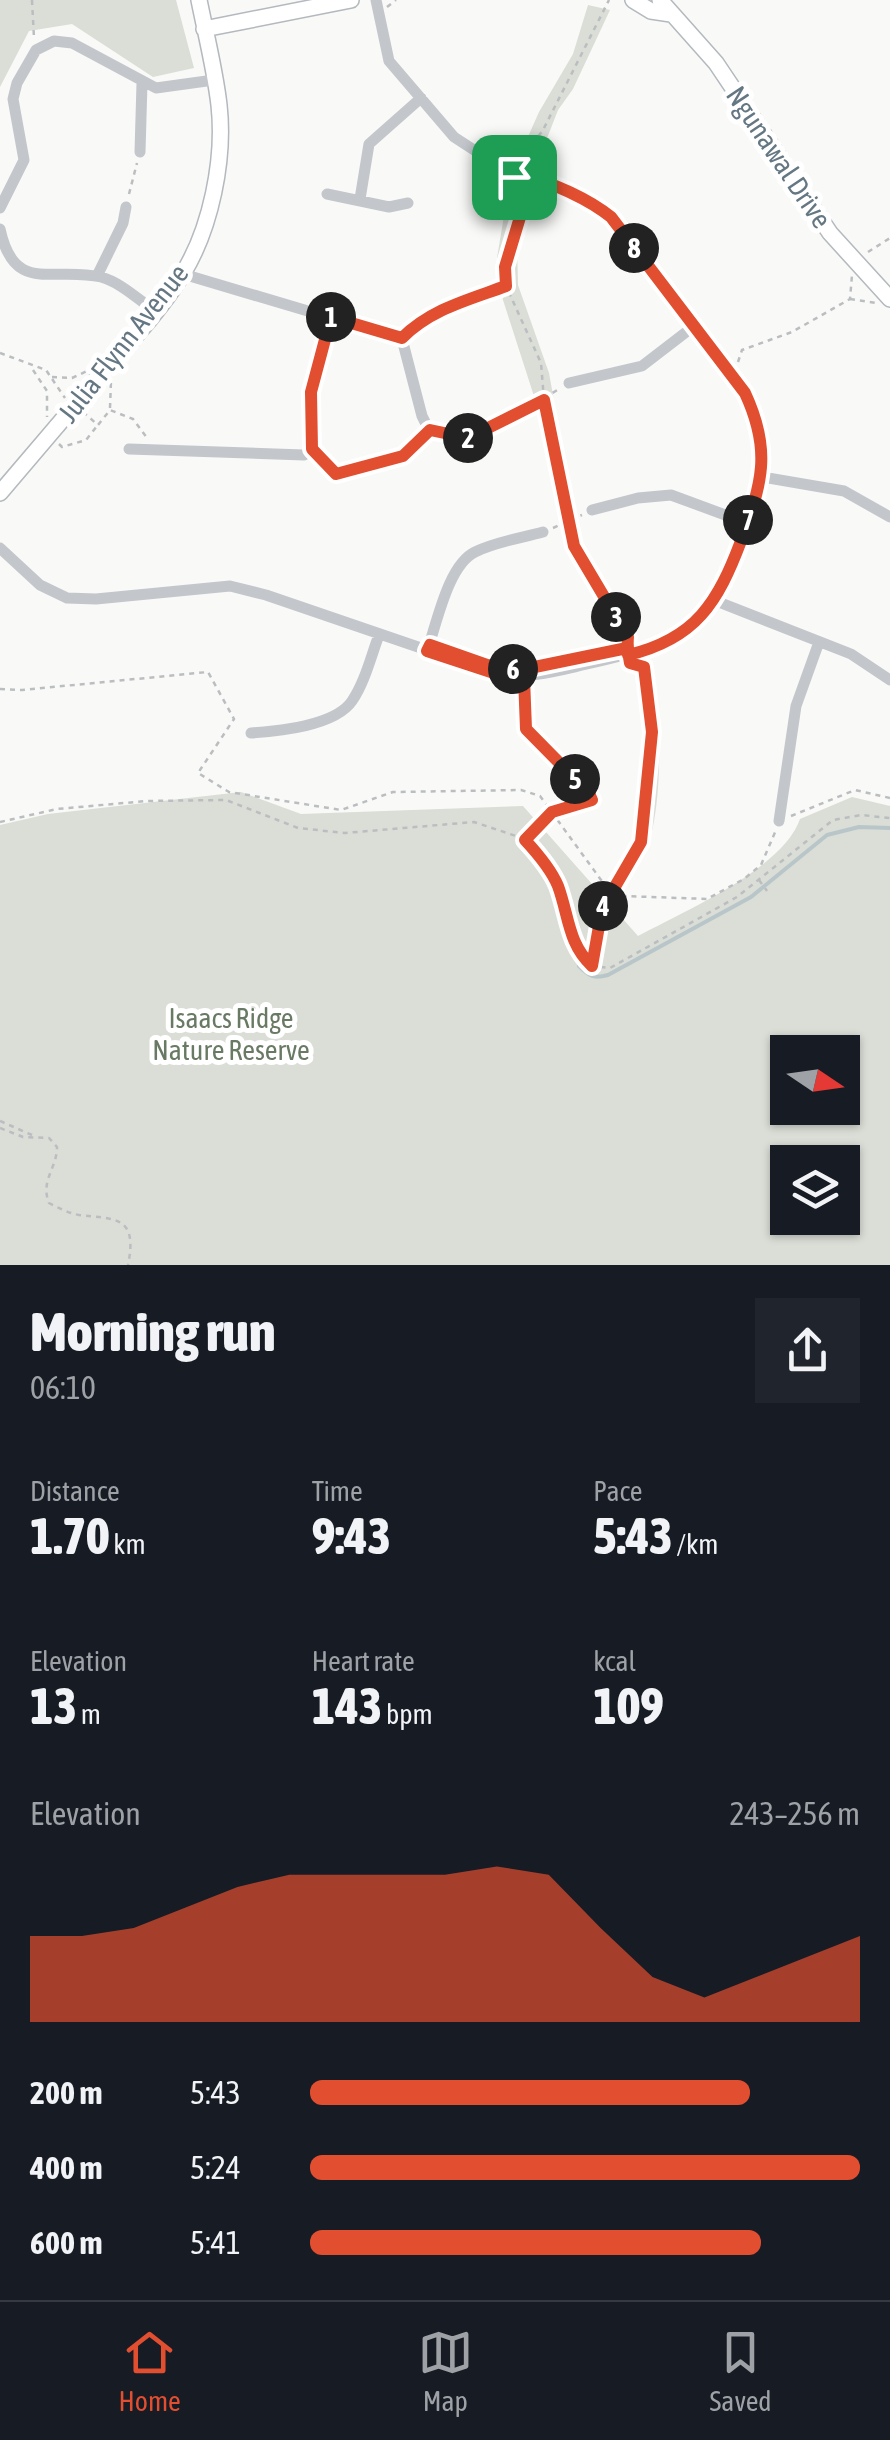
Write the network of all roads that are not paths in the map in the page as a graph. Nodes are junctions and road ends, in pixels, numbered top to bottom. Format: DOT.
graph roads {
  1 [pos="199,0"];
  2 [pos="351,0"];
  3 [pos="376,0"];
  4 [pos="633,0"];
  5 [pos="660,0"];
  6 [pos="671,14"];
  7 [pos="204,29"];
  8 [pos="214,80"];
  9 [pos="142,83"];
  10 [pos="421,98"];
  11 [pos="140,152"];
  12 [pos="327,194"];
  13 [pos="360,199"];
  14 [pos="408,203"];
  15 [pos="126,207"];
  16 [pos="0,208"];
  17 [pos="0,228"];
  18 [pos="183,274"];
  19 [pos="98,276"];
  20 [pos="484,294"];
  21 [pos="884,301"];
  22 [pos="155,311"];
  23 [pos="331,317"];
  24 [pos="694,326"];
  25 [pos="402,338"];
  26 [pos="569,383"];
  27 [pos="502,423"];
  28 [pos="430,430"];
  29 [pos="129,449"];
  30 [pos="403,456"];
  31 [pos="762,477"];
  32 [pos="0,493"];
  33 [pos="592,510"];
  34 [pos="890,517"];
  35 [pos="747,523"];
  36 [pos="544,532"];
  37 [pos="0,548"];
  38 [pos="716,601"];
  39 [pos="379,635"];
  40 [pos="820,642"];
  41 [pos="427,651"];
  42 [pos="524,678"];
  43 [pos="890,680"];
  44 [pos="250,733"];
  45 [pos="592,800"];
  46 [pos="779,821"];
  1 -- 7 [label="street, Julia Flynn Avenue"];
  2 -- 7 [label="street"];
  3 -- 10 [label="street"];
  4 -- 6 [label="street, Ngunawal Drive"];
  5 -- 6 [label="street, Ngunawal Drive"];
  6 -- 21 [label="street, Ngunawal Drive"];
  7 -- 8 [label="street, Julia Flynn Avenue"];
  8 -- 9 [label="street"];
  8 -- 18 [label="street, Julia Flynn Avenue"];
  9 -- 11 [label="street"];
  9 -- 16 [label="street"];
  10 -- 13 [label="street"];
  10 -- 24 [label="street"];
  12 -- 13 [label="street"];
  13 -- 14 [label="street"];
  15 -- 19 [label="street"];
  17 -- 19 [label="street"];
  18 -- 22 [label="street, Julia Flynn Avenue"];
  18 -- 23 [label="street"];
  19 -- 22 [label="street"];
  20 -- 25 [label="street"];
  22 -- 32 [label="street, Julia Flynn Avenue, bridge"];
  23 -- 25 [label="street"];
  23 -- 29 [label="street"];
  24 -- 26 [label="street"];
  24 -- 31 [label="street"];
  25 -- 28 [label="street"];
  27 -- 28 [label="street"];
  28 -- 30 [label="street"];
  31 -- 34 [label="street"];
  31 -- 35 [label="street"];
  33 -- 35 [label="street"];
  35 -- 38 [label="street"];
  36 -- 41 [label="street"];
  37 -- 39 [label="street"];
  38 -- 40 [label="street"];
  38 -- 42 [label="street"];
  39 -- 41 [label="street"];
  39 -- 44 [label="street"];
  40 -- 43 [label="street"];
  40 -- 46 [label="street"];
  41 -- 42 [label="street"];
  42 -- 45 [label="street"];
}
